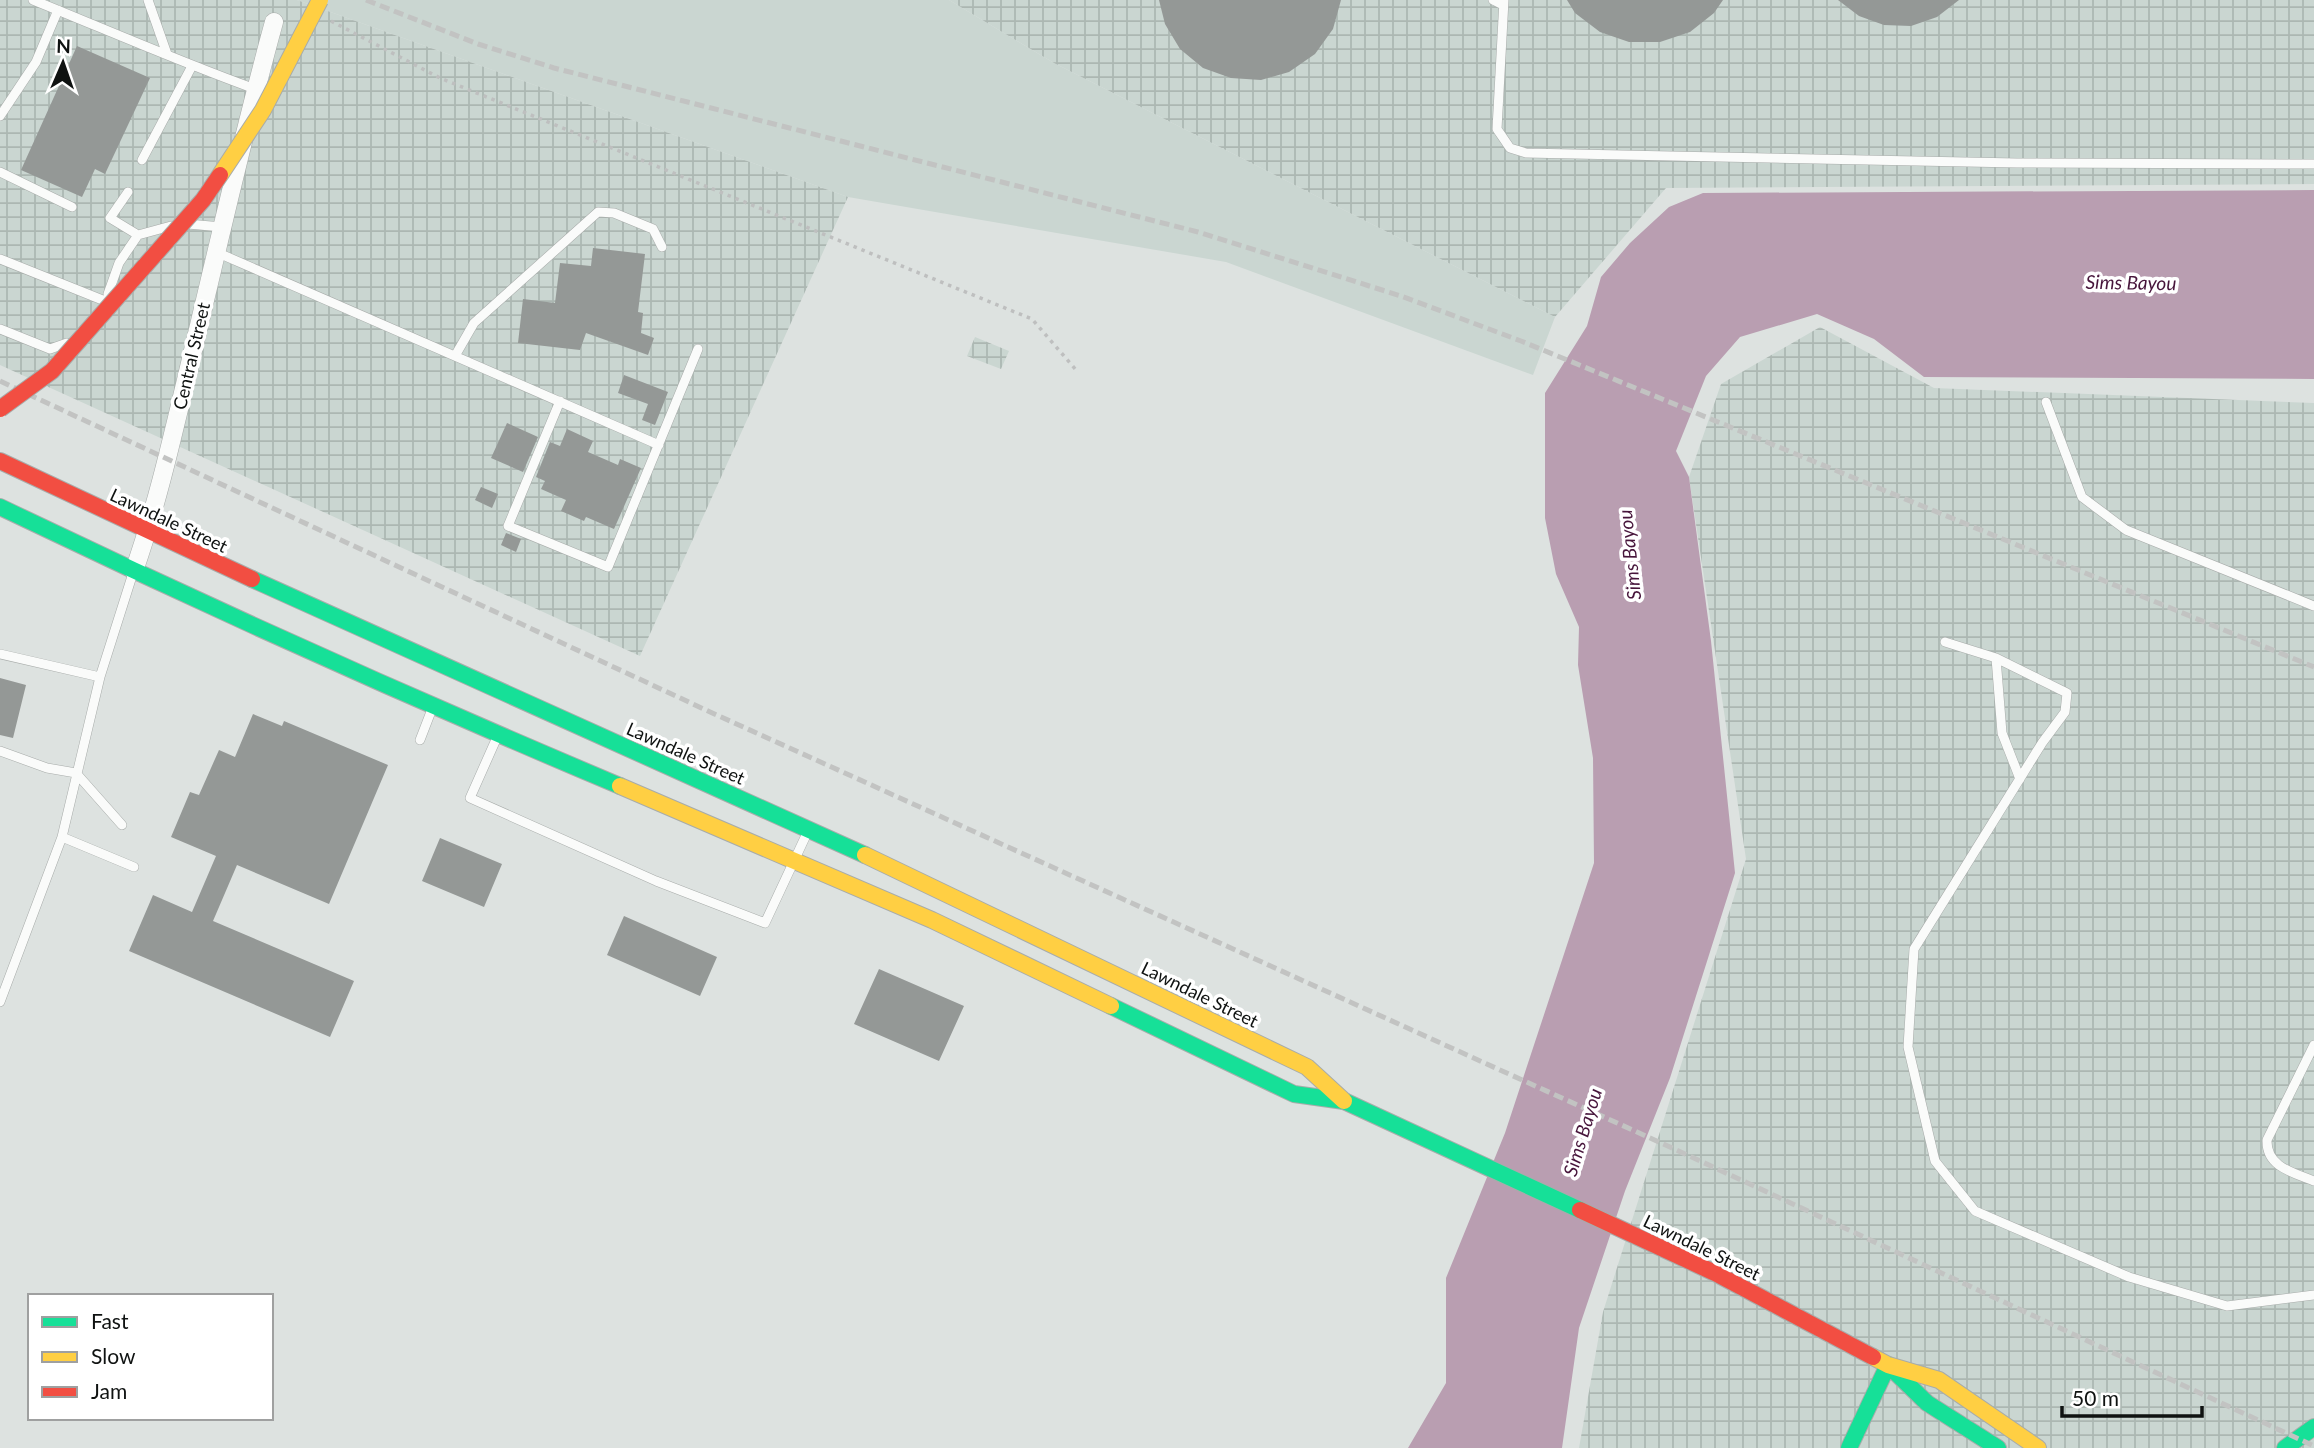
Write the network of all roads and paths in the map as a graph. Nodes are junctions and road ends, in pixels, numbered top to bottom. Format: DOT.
graph roads {
  1 [pos="33,0"];
  2 [pos="148,0"];
  3 [pos="320,0"];
  4 [pos="1493,0"];
  5 [pos="1503,2"];
  6 [pos="58,10"];
  7 [pos="324,18"];
  8 [pos="274,22"];
  9 [pos="167,54"];
  10 [pos="192,66"];
  11 [pos="256,89"];
  12 [pos="0,116"];
  13 [pos="142,160"];
  14 [pos="2314,164"];
  15 [pos="0,172"];
  16 [pos="128,192"];
  17 [pos="72,207"];
  18 [pos="222,227"];
  19 [pos="138,235"];
  20 [pos="662,247"];
  21 [pos="216,253"];
  22 [pos="0,259"];
  23 [pos="104,301"];
  24 [pos="0,329"];
  25 [pos="698,349"];
  26 [pos="455,356"];
  27 [pos="1077,371"];
  28 [pos="560,401"];
  29 [pos="2046,402"];
  30 [pos="0,409"];
  31 [pos="659,445"];
  32 [pos="0,461"];
  33 [pos="0,507"];
  34 [pos="0,527"];
  35 [pos="147,533"];
  36 [pos="66,537"];
  37 [pos="134,571"];
  38 [pos="2314,606"];
  39 [pos="1945,642"];
  40 [pos="0,654"];
  41 [pos="1996,658"];
  42 [pos="100,677"];
  43 [pos="433,707"];
  44 [pos="498,734"];
  45 [pos="420,740"];
  46 [pos="0,751"];
  47 [pos="76,774"];
  48 [pos="2020,779"];
  49 [pos="122,825"];
  50 [pos="808,829"];
  51 [pos="62,837"];
  52 [pos="794,859"];
  53 [pos="134,867"];
  54 [pos="0,1002"];
  55 [pos="2314,1045"];
  56 [pos="1344,1101"];
  57 [pos="2314,1181"];
  58 [pos="2314,1294"];
  59 [pos="1888,1365"];
  60 [pos="2314,1427"];
  61 [pos="1849,1448"];
  62 [pos="1998,1448"];
  63 [pos="2038,1448"];
  64 [pos="2285,1448"];
  1 -- 6 [label="lane"];
  2 -- 9 [label="lane"];
  3 -- 30 [label="main road, bridge"];
  4 -- 5 [label="lane"];
  5 -- 14 [label="lane"];
  6 -- 9 [label="lane"];
  6 -- 12 [label="lane"];
  7 -- 27 [label="path"];
  8 -- 11 [label="street, Central Street"];
  9 -- 10 [label="lane"];
  10 -- 11 [label="lane"];
  10 -- 13 [label="lane"];
  11 -- 18 [label="street, Central Street"];
  15 -- 17 [label="lane"];
  16 -- 19 [label="lane"];
  18 -- 19 [label="lane"];
  18 -- 21 [label="street, Central Street"];
  19 -- 23 [label="lane"];
  20 -- 26 [label="lane"];
  21 -- 26 [label="lane"];
  21 -- 35 [label="street, Central Street"];
  22 -- 23 [label="lane"];
  23 -- 24 [label="lane"];
  25 -- 31 [label="lane"];
  26 -- 28 [label="lane"];
  28 -- 31 [label="lane"];
  28 -- 31 [label="lane"];
  29 -- 38 [label="lane"];
  32 -- 35 [label="main road, Lawndale Street"];
  33 -- 36 [label="main road, Lawndale Street"];
  34 -- 36 [label="main road"];
  35 -- 37 [label="street, Central Street"];
  35 -- 50 [label="main road, Lawndale Street"];
  36 -- 37 [label="main road, Lawndale Street"];
  37 -- 42 [label="lane"];
  37 -- 43 [label="main road, Lawndale Street"];
  39 -- 41 [label="lane"];
  40 -- 42 [label="lane"];
  41 -- 48 [label="lane"];
  41 -- 48 [label="lane"];
  42 -- 47 [label="lane"];
  43 -- 44 [label="main road, Lawndale Street"];
  43 -- 45 [label="lane"];
  44 -- 52 [label="main road, Lawndale Street"];
  44 -- 52 [label="lane"];
  46 -- 47 [label="lane"];
  47 -- 49 [label="lane"];
  47 -- 51 [label="lane"];
  48 -- 58 [label="lane"];
  50 -- 52 [label="lane"];
  50 -- 56 [label="main road, Lawndale Street"];
  51 -- 53 [label="lane"];
  51 -- 54 [label="lane"];
  52 -- 56 [label="main road, Lawndale Street"];
  55 -- 57 [label="lane"];
  56 -- 59 [label="main road, Lawndale Street"];
  59 -- 61 [label="main road"];
  59 -- 62 [label="main road, Lawndale Street"];
  59 -- 63 [label="main road, Lawndale Street"];
  60 -- 64 [label="main road"];
}
